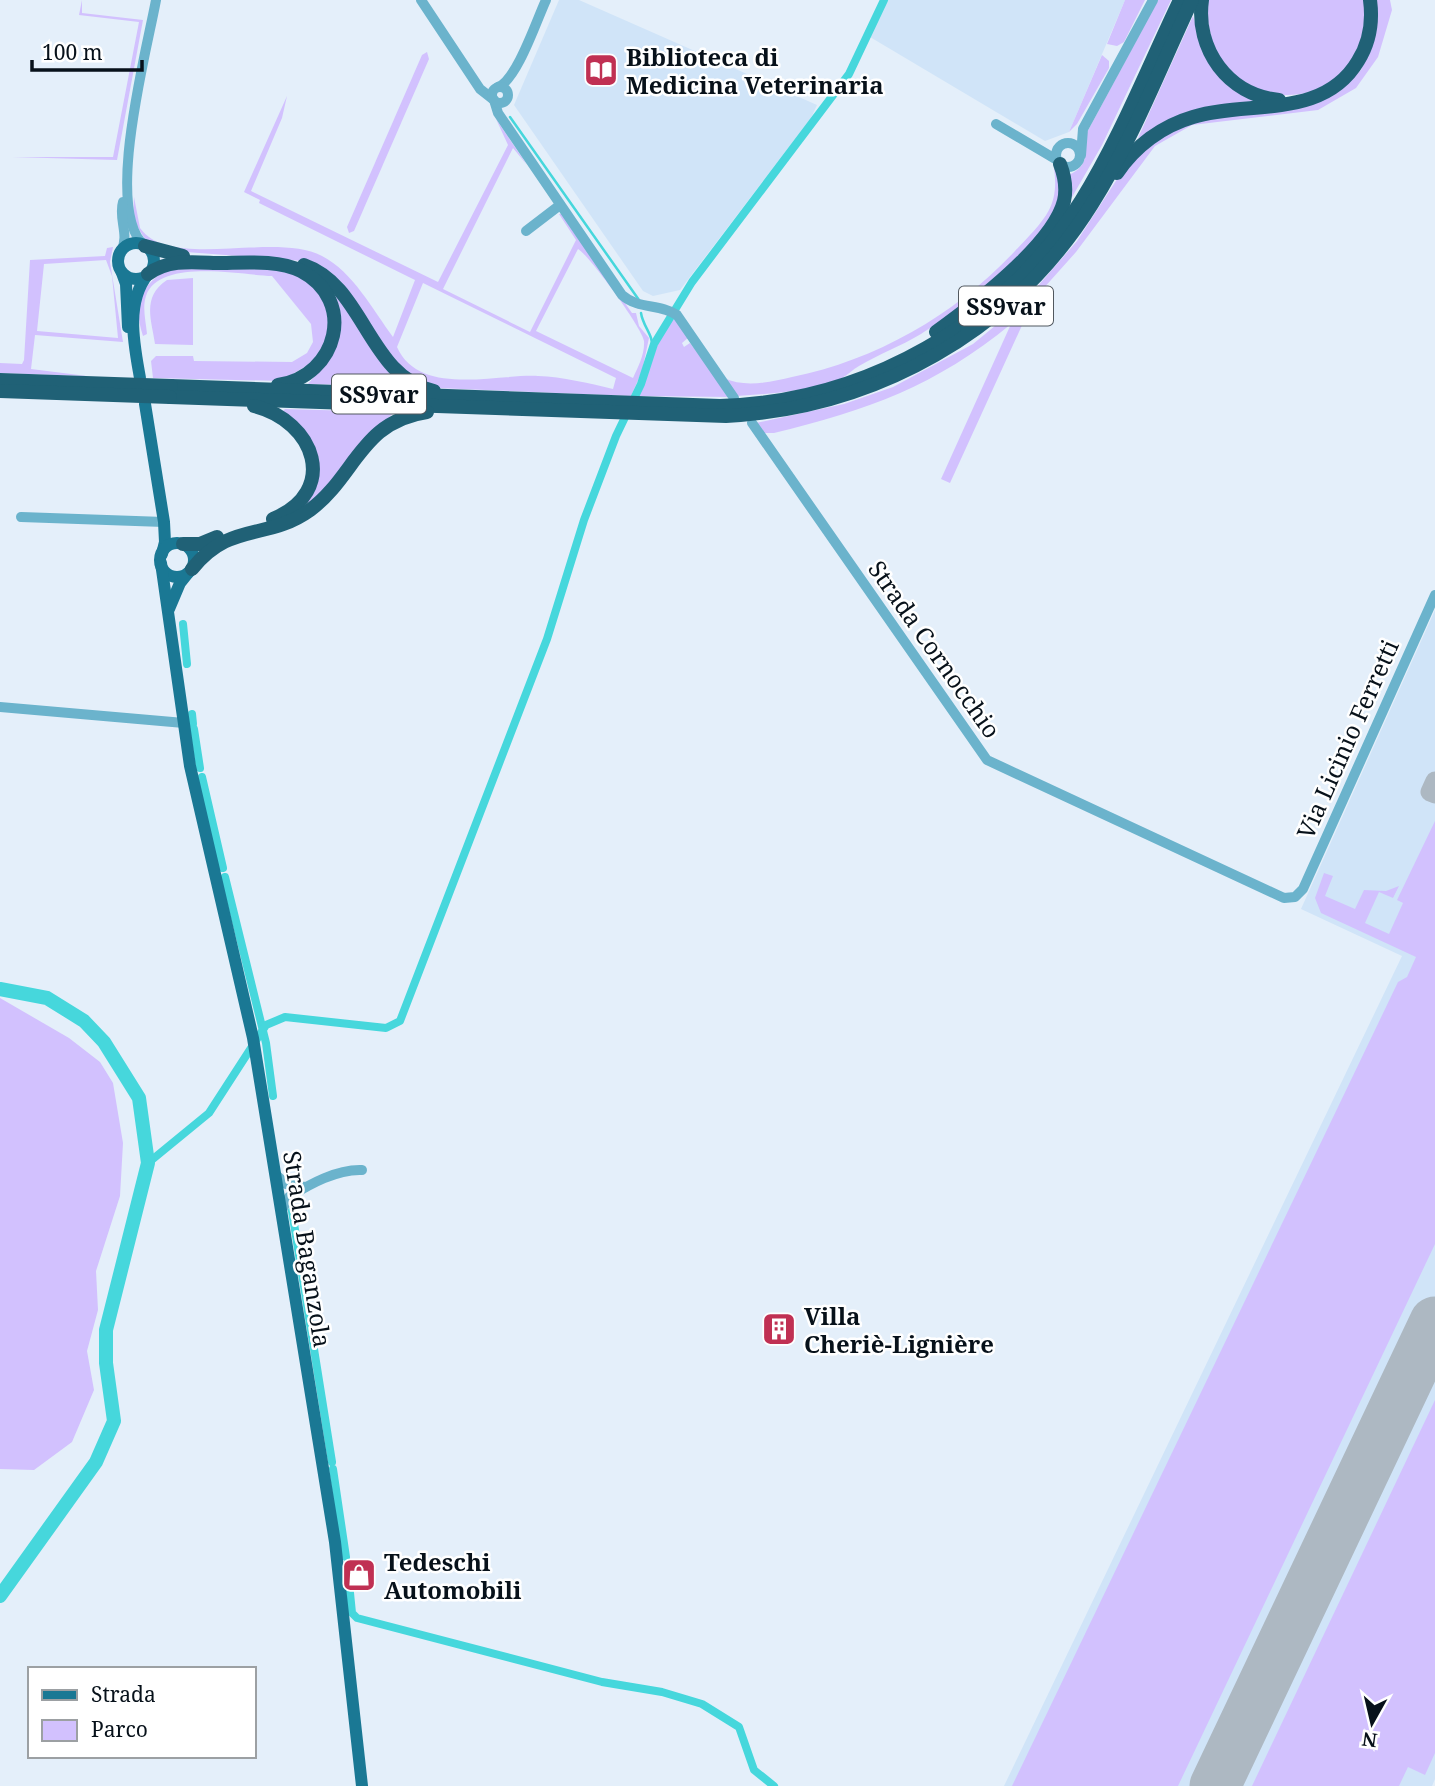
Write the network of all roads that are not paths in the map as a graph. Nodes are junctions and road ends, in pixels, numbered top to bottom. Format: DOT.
graph roads {
  1 [pos="156,0"];
  2 [pos="421,0"];
  3 [pos="546,0"];
  4 [pos="1153,0"];
  5 [pos="1174,0"];
  6 [pos="1180,0"];
  7 [pos="1192,0"];
  8 [pos="1202,0"];
  9 [pos="1370,0"];
  10 [pos="1164,33"];
  11 [pos="517,65"];
  12 [pos="477,82"];
  13 [pos="497,88"];
  14 [pos="502,98"];
  15 [pos="1302,101"];
  16 [pos="996,124"];
  17 [pos="1084,127"];
  18 [pos="1064,144"];
  19 [pos="1031,145"];
  20 [pos="1081,155"];
  21 [pos="1058,162"];
  22 [pos="125,195"];
  23 [pos="560,205"];
  24 [pos="526,231"];
  25 [pos="145,246"];
  26 [pos="121,251"];
  27 [pos="1048,263"];
  28 [pos="122,273"];
  29 [pos="148,274"];
  30 [pos="134,342"];
  31 [pos="140,378"];
  32 [pos="0,380"];
  33 [pos="848,383"];
  34 [pos="194,387"];
  35 [pos="0,391"];
  36 [pos="174,394"];
  37 [pos="483,398"];
  38 [pos="734,398"];
  39 [pos="145,404"];
  40 [pos="584,407"];
  41 [pos="674,410"];
  42 [pos="530,411"];
  43 [pos="752,423"];
  44 [pos="21,517"];
  45 [pos="164,522"];
  46 [pos="183,544"];
  47 [pos="161,558"];
  48 [pos="190,571"];
  49 [pos="1435,595"];
  50 [pos="169,609"];
  51 [pos="0,707"];
  52 [pos="184,723"];
  53 [pos="1295,897"];
  54 [pos="362,1170"];
  55 [pos="275,1173"];
  56 [pos="295,1190"];
  57 [pos="278,1192"];
  58 [pos="281,1213"];
  59 [pos="362,1786"];
  1 -- 22 [label="street"];
  2 -- 12 [label="street"];
  3 -- 11 [label="street"];
  4 -- 17 [label="street"];
  5 -- 10 [label="highway"];
  6 -- 10 [label="highway, SS9var"];
  7 -- 27 [label="highway, SS9var"];
  8 -- 15 [label="highway"];
  9 -- 15 [label="highway"];
  10 -- 33 [label="highway, SS9var"];
  11 -- 13 [label="street"];
  11 -- 14 [label="street"];
  12 -- 13 [label="street"];
  12 -- 14 [label="street"];
  13 -- 14 [label="street"];
  14 -- 23 [label="street"];
  15 -- 27 [label="highway"];
  16 -- 19 [label="street"];
  17 -- 18 [label="street"];
  17 -- 20 [label="street"];
  18 -- 19 [label="street"];
  18 -- 20 [label="street"];
  18 -- 21 [label="street"];
  19 -- 21 [label="street"];
  20 -- 21 [label="street"];
  21 -- 33 [label="highway"];
  22 -- 25 [label="street"];
  22 -- 26 [label="street"];
  23 -- 24 [label="street"];
  23 -- 38 [label="street"];
  25 -- 26 [label="main road"];
  25 -- 29 [label="main road"];
  25 -- 37 [label="highway"];
  26 -- 28 [label="main road"];
  27 -- 41 [label="highway, SS9var"];
  28 -- 29 [label="main road"];
  28 -- 30 [label="main road"];
  29 -- 30 [label="main road"];
  29 -- 34 [label="highway"];
  30 -- 31 [label="main road"];
  32 -- 36 [label="highway, SS9var, bridge"];
  33 -- 41 [label="highway, SS9var"];
  34 -- 36 [label="highway, SS9var"];
  34 -- 37 [label="highway, SS9var"];
  35 -- 36 [label="highway, SS9var, bridge"];
  36 -- 42 [label="highway, SS9var"];
  36 -- 46 [label="highway"];
  37 -- 40 [label="highway, SS9var"];
  39 -- 45 [label="main road, Strada Baganzola"];
  40 -- 41 [label="highway, SS9var"];
  40 -- 42 [label="highway, SS9var"];
  42 -- 48 [label="highway"];
  43 -- 53 [label="street, Strada Cornocchio"];
  44 -- 45 [label="street"];
  45 -- 46 [label="main road"];
  45 -- 47 [label="main road, Strada Baganzola"];
  46 -- 47 [label="main road"];
  46 -- 48 [label="main road"];
  47 -- 48 [label="main road"];
  47 -- 50 [label="main road, Strada Baganzola"];
  48 -- 50 [label="main road"];
  49 -- 53 [label="street, Via Licinio Ferretti"];
  50 -- 52 [label="main road, Strada Baganzola"];
  51 -- 52 [label="street"];
  52 -- 55 [label="main road, Strada Baganzola"];
  54 -- 56 [label="street"];
  55 -- 56 [label="street"];
  55 -- 57 [label="main road, Strada Baganzola"];
  56 -- 57 [label="street"];
  56 -- 58 [label="street"];
  57 -- 58 [label="main road, Strada Baganzola"];
  58 -- 59 [label="main road, Strada Baganzola"];
}
